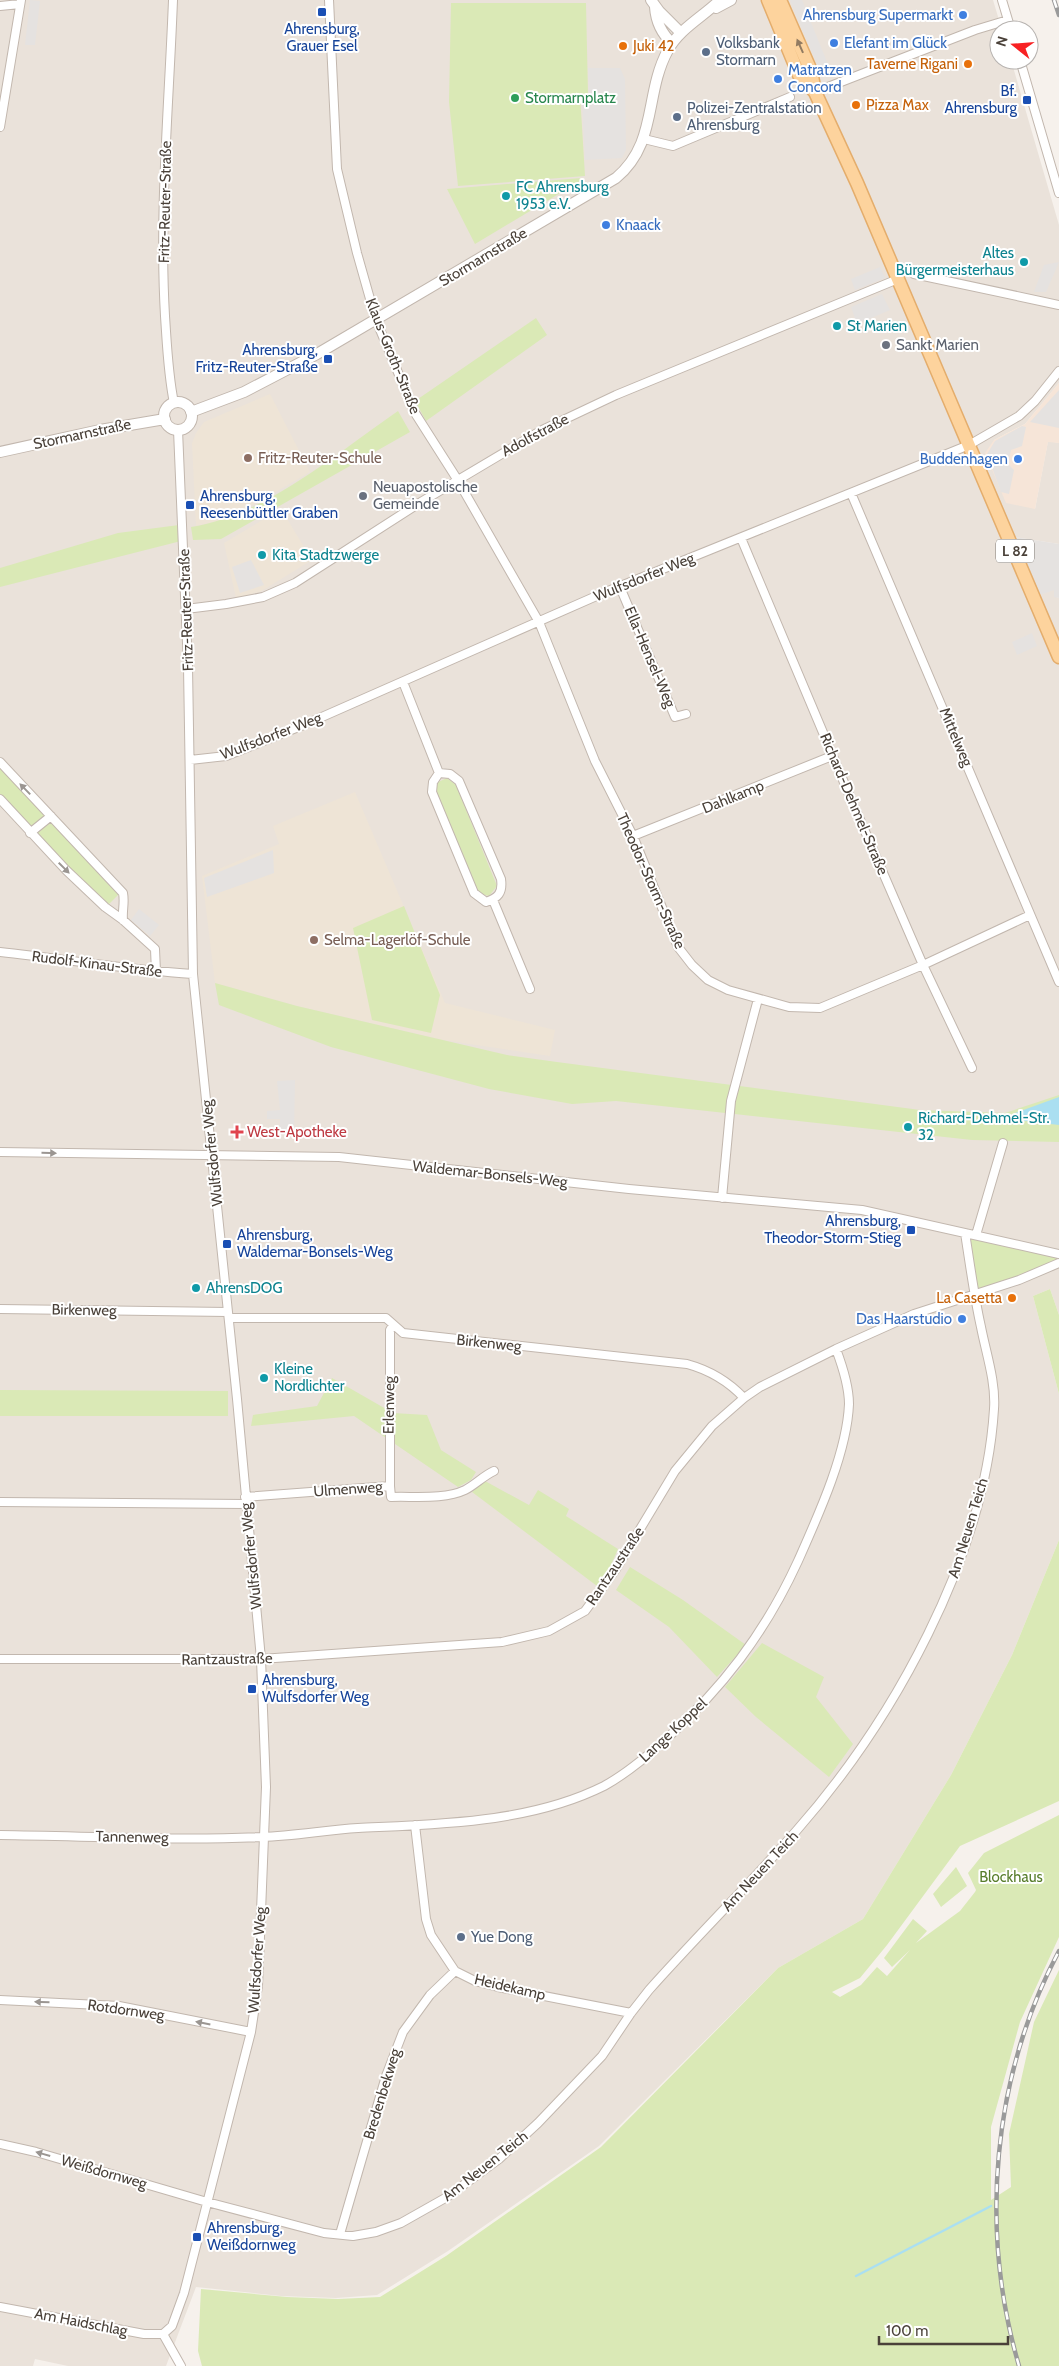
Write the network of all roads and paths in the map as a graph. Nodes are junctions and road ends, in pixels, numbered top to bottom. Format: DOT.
graph roads {
  1 [pos="173,0"];
  2 [pos="329,0"];
  3 [pos="720,0"];
  4 [pos="731,0"];
  5 [pos="768,0"];
  6 [pos="780,0"];
  7 [pos="1002,0"];
  8 [pos="20,2"];
  9 [pos="653,3"];
  10 [pos="0,6"];
  11 [pos="708,12"];
  12 [pos="1008,20"];
  13 [pos="989,27"];
  14 [pos="681,32"];
  15 [pos="672,43"];
  16 [pos="1023,70"];
  17 [pos="815,92"];
  18 [pos="790,97"];
  19 [pos="0,127"];
  20 [pos="644,140"];
  21 [pos="1059,193"];
  22 [pos="914,274"];
  23 [pos="898,279"];
  24 [pos="1059,305"];
  25 [pos="376,320"];
  26 [pos="1059,371"];
  27 [pos="174,403"];
  28 [pos="192,412"];
  29 [pos="165,419"];
  30 [pos="178,430"];
  31 [pos="969,446"];
  32 [pos="0,452"];
  33 [pos="457,480"];
  34 [pos="851,493"];
  35 [pos="741,538"];
  36 [pos="620,587"];
  37 [pos="186,609"];
  38 [pos="539,622"];
  39 [pos="1059,657"];
  40 [pos="403,682"];
  41 [pos="686,714"];
  42 [pos="832,756"];
  43 [pos="190,760"];
  44 [pos="0,762"];
  45 [pos="439,773"];
  46 [pos="0,798"];
  47 [pos="50,816"];
  48 [pos="30,833"];
  49 [pos="633,836"];
  50 [pos="493,900"];
  51 [pos="1030,915"];
  52 [pos="123,920"];
  53 [pos="0,952"];
  54 [pos="923,965"];
  55 [pos="156,972"];
  56 [pos="193,974"];
  57 [pos="1059,982"];
  58 [pos="530,989"];
  59 [pos="758,1000"];
  60 [pos="972,1068"];
  61 [pos="1004,1143"];
  62 [pos="0,1152"];
  63 [pos="212,1155"];
  64 [pos="722,1198"];
  65 [pos="965,1232"];
  66 [pos="976,1235"];
  67 [pos="1059,1254"];
  68 [pos="1059,1263"];
  69 [pos="974,1293"];
  70 [pos="0,1309"];
  71 [pos="229,1315"];
  72 [pos="393,1325"];
  73 [pos="836,1349"];
  74 [pos="744,1398"];
  75 [pos="494,1471"];
  76 [pos="390,1486"];
  77 [pos="246,1501"];
  78 [pos="0,1502"];
  79 [pos="0,1659"];
  80 [pos="260,1659"];
  81 [pos="415,1825"];
  82 [pos="0,1836"];
  83 [pos="265,1837"];
  84 [pos="455,1971"];
  85 [pos="0,2000"];
  86 [pos="631,2013"];
  87 [pos="251,2032"];
  88 [pos="0,2144"];
  89 [pos="207,2202"];
  90 [pos="340,2234"];
  91 [pos="0,2307"];
  92 [pos="163,2334"];
  93 [pos="181,2366"];
  1 -- 27 [label="street, Fritz-Reuter-Straße"];
  2 -- 25 [label="street, Klaus-Groth-Straße"];
  3 -- 11 [label="street"];
  4 -- 11 [label="street"];
  5 -- 17 [label="main road, L 82"];
  17 -- 6 [label="main road, L 82, one-way"];
  7 -- 12 [label="street"];
  8 -- 10 [label="street"];
  8 -- 19 [label="street"];
  9 -- 14 [label="street"];
  9 -- 15 [label="street"];
  11 -- 14 [label="street, Stormarnstraße"];
  13 -- 17 [label="street"];
  14 -- 15 [label="street, Stormarnstraße"];
  15 -- 20 [label="street, Stormarnstraße"];
  16 -- 21 [label="street"];
  17 -- 23 [label="main road, L 82"];
  18 -- 20 [label="street"];
  20 -- 25 [label="street, Stormarnstraße"];
  22 -- 24 [label="street"];
  23 -- 31 [label="main road, L 82"];
  23 -- 33 [label="street, Adolfstraße"];
  25 -- 28 [label="street, Stormarnstraße"];
  25 -- 33 [label="street, Klaus-Groth-Straße"];
  26 -- 31 [label="street, Wulfsdorfer Weg"];
  27 -- 28 [label="street"];
  27 -- 29 [label="street"];
  28 -- 30 [label="street"];
  29 -- 30 [label="street"];
  29 -- 32 [label="street, Stormarnstraße"];
  30 -- 37 [label="street, Fritz-Reuter-Straße"];
  31 -- 34 [label="street, Wulfsdorfer Weg"];
  31 -- 39 [label="main road, L 82"];
  33 -- 37 [label="street, Adolfstraße"];
  33 -- 38 [label="street, Klaus-Groth-Straße"];
  34 -- 35 [label="street, Wulfsdorfer Weg"];
  34 -- 51 [label="street, Mittelweg"];
  35 -- 36 [label="street, Wulfsdorfer Weg"];
  35 -- 42 [label="street, Richard-Dehmel-Straße"];
  36 -- 38 [label="street, Wulfsdorfer Weg"];
  36 -- 41 [label="street, Ella-Hensel-Weg"];
  37 -- 43 [label="street, Fritz-Reuter-Straße"];
  38 -- 40 [label="street, Wulfsdorfer Weg"];
  38 -- 49 [label="street, Theodor-Storm-Straße"];
  40 -- 43 [label="street, Wulfsdorfer Weg"];
  40 -- 45 [label="street"];
  42 -- 49 [label="street, Dahlkamp"];
  42 -- 54 [label="street, Richard-Dehmel-Straße"];
  43 -- 56 [label="street, Wulfsdorfer Weg"];
  47 -- 44 [label="street, one-way"];
  45 -- 50 [label="street"];
  45 -- 50 [label="street"];
  46 -- 48 [label="street"];
  47 -- 48 [label="street"];
  47 -- 52 [label="street"];
  48 -- 52 [label="street, one-way"];
  49 -- 59 [label="street, Theodor-Storm-Straße"];
  50 -- 58 [label="street"];
  51 -- 54 [label="street, Theodor-Storm-Straße"];
  51 -- 57 [label="street, Mittelweg"];
  52 -- 55 [label="street"];
  53 -- 55 [label="street, Rudolf-Kinau-Straße"];
  54 -- 59 [label="street, Theodor-Storm-Straße"];
  54 -- 60 [label="street, Richard-Dehmel-Straße"];
  55 -- 56 [label="street, Rudolf-Kinau-Straße"];
  56 -- 63 [label="street, Wulfsdorfer Weg"];
  59 -- 64 [label="street"];
  61 -- 66 [label="street"];
  62 -- 63 [label="street, Waldemar-Bonsels-Weg, one-way"];
  63 -- 64 [label="street, Waldemar-Bonsels-Weg"];
  63 -- 71 [label="street, Wulfsdorfer Weg"];
  64 -- 65 [label="street, Waldemar-Bonsels-Weg"];
  65 -- 66 [label="street, Waldemar-Bonsels-Weg"];
  65 -- 69 [label="street, Am Neuen Teich"];
  66 -- 67 [label="street, Waldemar-Bonsels-Weg"];
  68 -- 69 [label="street, Rantzaustraße"];
  69 -- 73 [label="street, Rantzaustraße"];
  69 -- 86 [label="street, Am Neuen Teich"];
  70 -- 71 [label="street, Birkenweg"];
  71 -- 72 [label="street, Birkenweg"];
  71 -- 77 [label="street, Wulfsdorfer Weg"];
  72 -- 74 [label="street, Birkenweg"];
  72 -- 76 [label="street, Erlenweg"];
  73 -- 74 [label="street, Rantzaustraße"];
  73 -- 81 [label="street, Lange Koppel"];
  74 -- 80 [label="street, Rantzaustraße"];
  75 -- 76 [label="street, Ulmenweg"];
  76 -- 77 [label="street, Ulmenweg"];
  77 -- 78 [label="street, Ulmenweg"];
  77 -- 80 [label="street, Wulfsdorfer Weg"];
  79 -- 80 [label="street, Rantzaustraße"];
  80 -- 83 [label="street, Wulfsdorfer Weg"];
  81 -- 83 [label="street, Lange Koppel"];
  81 -- 84 [label="street, Heidekamp"];
  82 -- 83 [label="street, Tannenweg"];
  83 -- 87 [label="street, Wulfsdorfer Weg"];
  84 -- 86 [label="street, Heidekamp"];
  84 -- 90 [label="street, Bredenbekweg"];
  87 -- 85 [label="street, Rotdornweg, one-way"];
  86 -- 90 [label="street, Am Neuen Teich"];
  87 -- 89 [label="street, Wulfsdorfer Weg"];
  89 -- 88 [label="street, Weißdornweg, one-way"];
  89 -- 90 [label="street, Am Neuen Teich"];
  89 -- 92 [label="street, Wulfsdorfer Weg"];
  91 -- 92 [label="street, Am Haidschlag"];
  92 -- 93 [label="street"];
}
